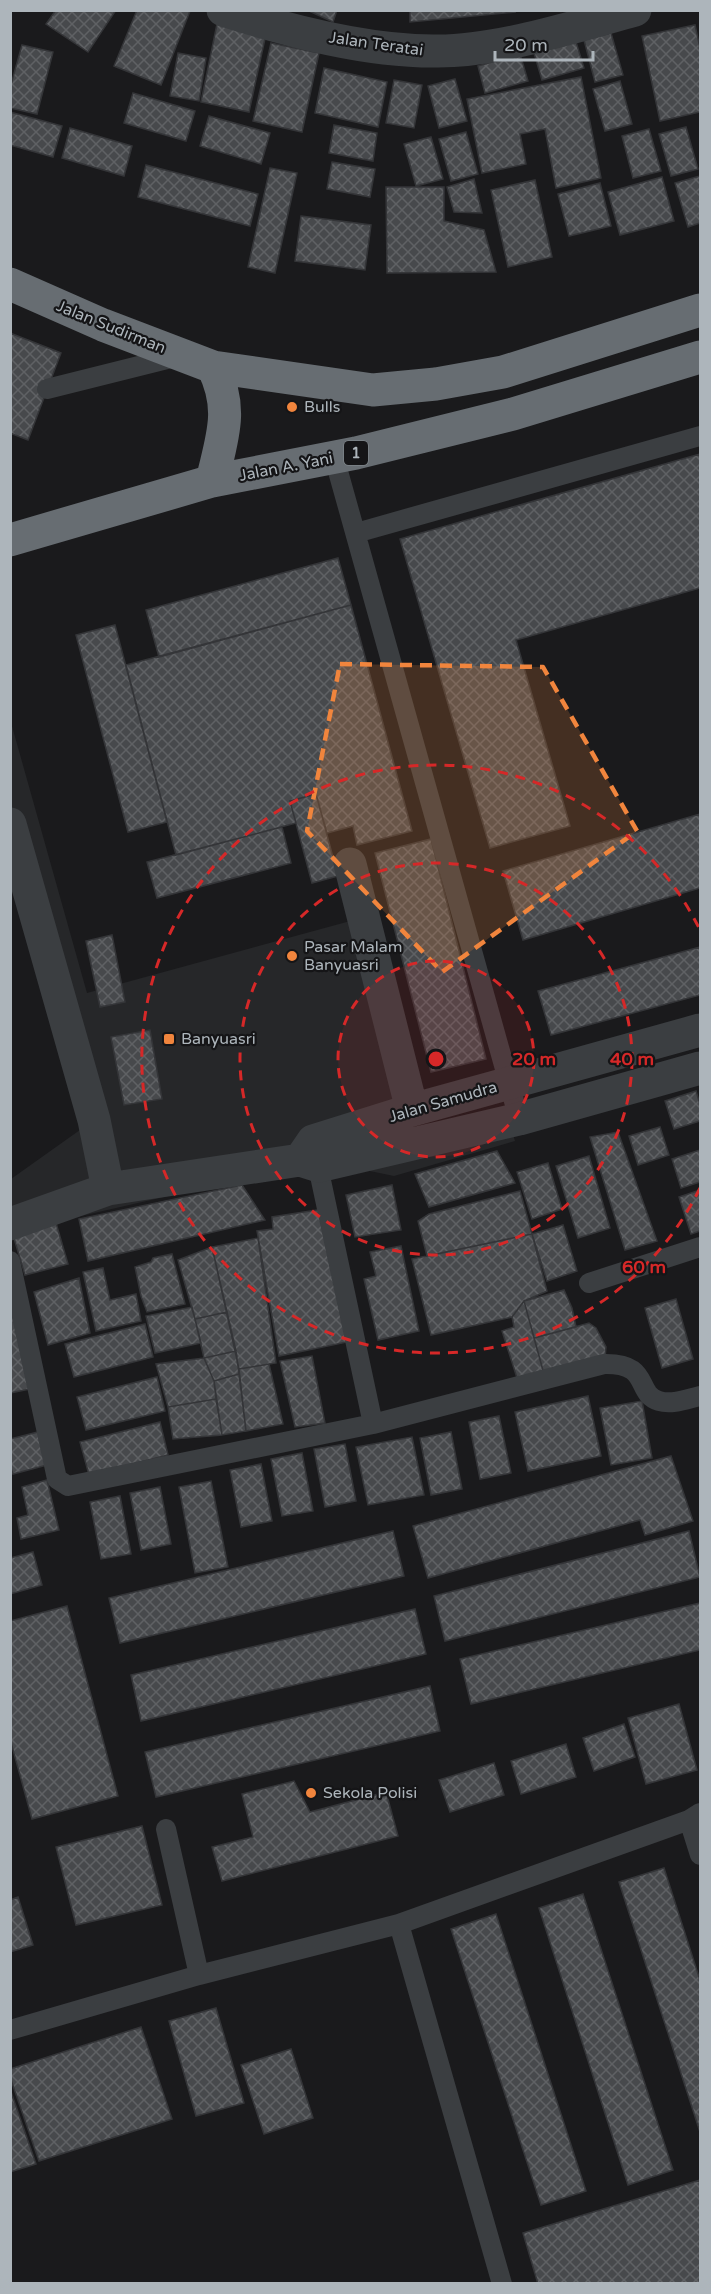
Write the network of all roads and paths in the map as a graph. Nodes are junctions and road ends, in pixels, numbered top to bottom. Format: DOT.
graph roads {
  1 [pos="223,10"];
  2 [pos="636,10"];
  3 [pos="10,284"];
  4 [pos="700,310"];
  5 [pos="182,355"];
  6 [pos="700,357"];
  7 [pos="213,367"];
  8 [pos="47,389"];
  9 [pos="700,436"];
  10 [pos="334,457"];
  11 [pos="212,481"];
  12 [pos="356,533"];
  13 [pos="10,540"];
  14 [pos="10,824"];
  15 [pos="350,864"];
  16 [pos="700,1030"];
  17 [pos="700,1068"];
  18 [pos="509,1084"];
  19 [pos="412,1110"];
  20 [pos="519,1119"];
  21 [pos="310,1156"];
  22 [pos="108,1189"];
  23 [pos="10,1224"];
  24 [pos="700,1246"];
  25 [pos="10,1262"];
  26 [pos="589,1283"];
  27 [pos="700,1396"];
  28 [pos="373,1424"];
  29 [pos="695,1817"];
  30 [pos="166,1828"];
  31 [pos="700,1855"];
  32 [pos="399,1924"];
  33 [pos="199,1975"];
  34 [pos="10,2030"];
  35 [pos="502,2283"];
  1 -- 2 [label="street, Jalan Teratai"];
  3 -- 5 [label="highway, Jalan Sudirman"];
  4 -- 7 [label="highway"];
  5 -- 7 [label="highway, Jalan Sudirman"];
  5 -- 8 [label="lane"];
  6 -- 10 [label="highway, Jalan A. Yani / 1"];
  7 -- 11 [label="highway"];
  9 -- 12 [label="lane"];
  10 -- 11 [label="highway, Jalan A. Yani / 1"];
  10 -- 12 [label="lane"];
  11 -- 13 [label="highway, Jalan A. Yani / 1"];
  12 -- 18 [label="lane"];
  14 -- 22 [label="street"];
  15 -- 19 [label="street"];
  16 -- 18 [label="street, Jalan Samudra"];
  17 -- 20 [label="street, Jalan Samudra"];
  18 -- 19 [label="street, Jalan Samudra"];
  18 -- 20 [label="lane"];
  19 -- 21 [label="street, Jalan Samudra"];
  20 -- 21 [label="street, Jalan Samudra"];
  21 -- 22 [label="street, Jalan Samudra"];
  21 -- 28 [label="lane"];
  22 -- 23 [label="street, Jalan Samudra"];
  24 -- 26 [label="lane"];
  25 -- 28 [label="lane"];
  27 -- 28 [label="lane"];
  29 -- 31 [label="lane"];
  29 -- 32 [label="lane"];
  30 -- 33 [label="lane"];
  32 -- 33 [label="lane"];
  32 -- 35 [label="lane"];
  33 -- 34 [label="lane"];
}
